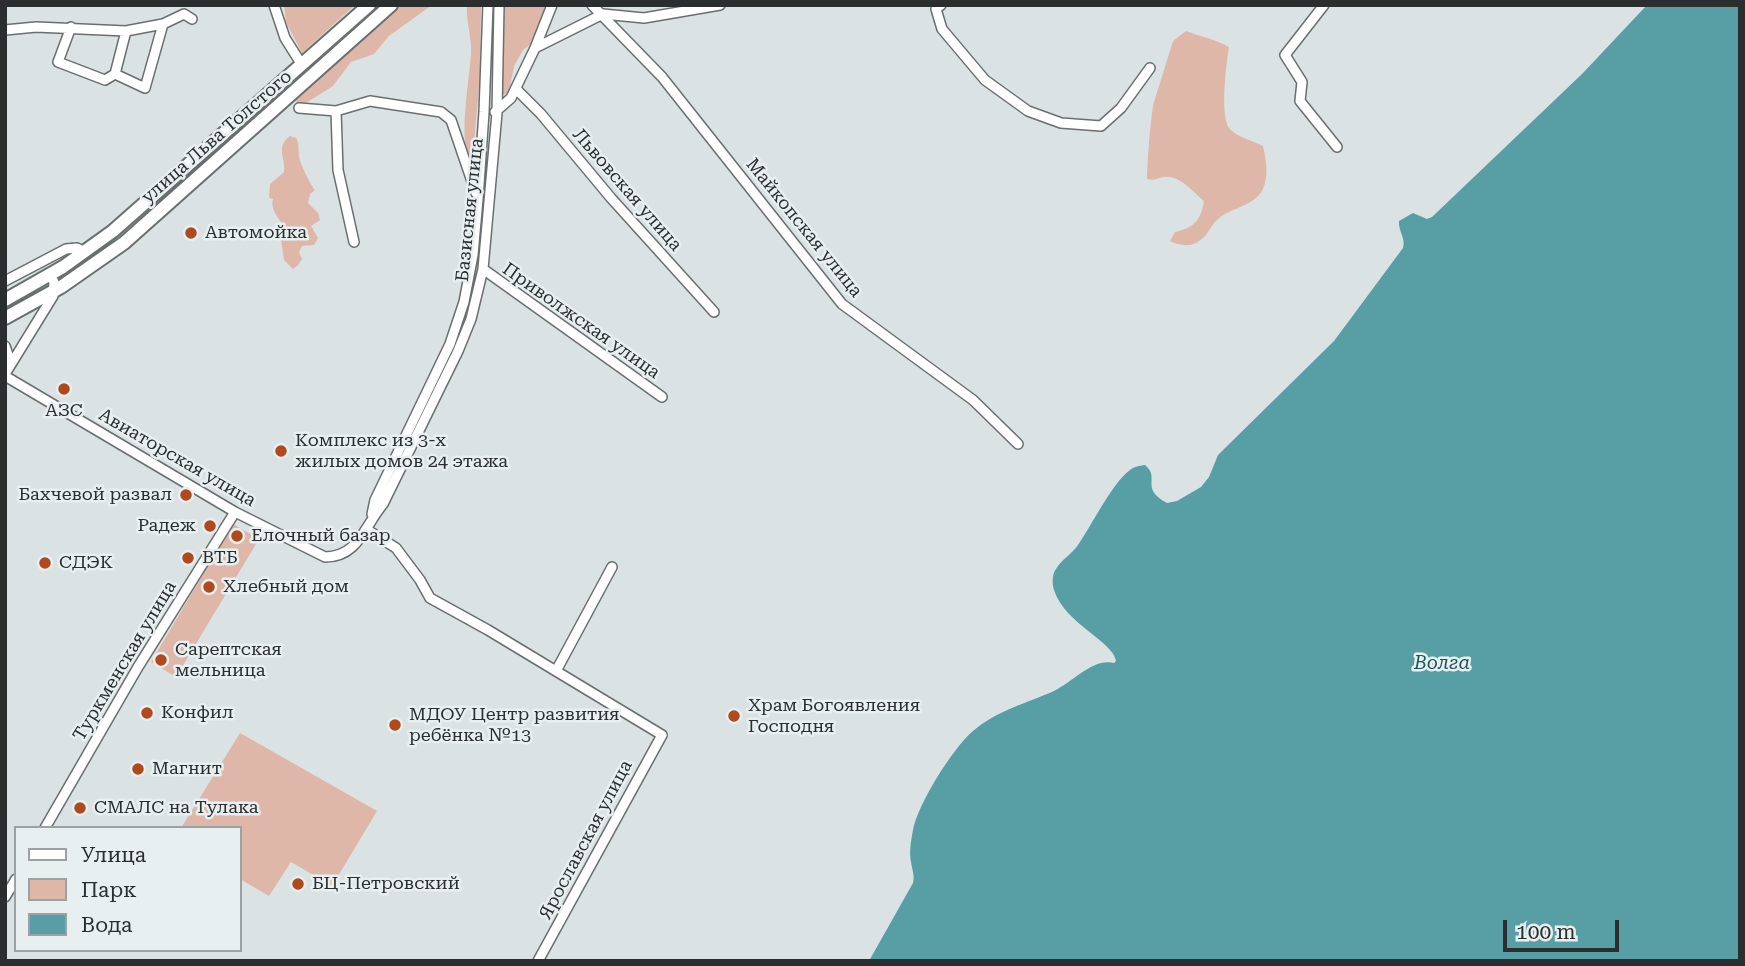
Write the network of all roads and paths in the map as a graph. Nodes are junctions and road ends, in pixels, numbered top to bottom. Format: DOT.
graph roads {
  1 [pos="274,5"];
  2 [pos="369,5"];
  3 [pos="391,5"];
  4 [pos="488,5"];
  5 [pos="499,5"];
  6 [pos="552,5"];
  7 [pos="592,5"];
  8 [pos="720,5"];
  9 [pos="941,5"];
  10 [pos="1324,5"];
  11 [pos="188,13"];
  12 [pos="603,14"];
  13 [pos="163,24"];
  14 [pos="71,27"];
  15 [pos="5,30"];
  16 [pos="126,31"];
  17 [pos="535,48"];
  18 [pos="302,65"];
  19 [pos="1150,68"];
  20 [pos="115,74"];
  21 [pos="516,89"];
  22 [pos="299,108"];
  23 [pos="336,111"];
  24 [pos="484,112"];
  25 [pos="497,113"];
  26 [pos="1337,147"];
  27 [pos="478,199"];
  28 [pos="354,242"];
  29 [pos="85,252"];
  30 [pos="483,269"];
  31 [pos="10,272"];
  32 [pos="50,275"];
  33 [pos="5,281"];
  34 [pos="55,291"];
  35 [pos="5,300"];
  36 [pos="714,312"];
  37 [pos="5,318"];
  38 [pos="5,346"];
  39 [pos="5,374"];
  40 [pos="662,397"];
  41 [pos="1018,444"];
  42 [pos="234,512"];
  43 [pos="370,519"];
  44 [pos="366,529"];
  45 [pos="336,557"];
  46 [pos="612,567"];
  47 [pos="556,671"];
  48 [pos="46,826"];
  49 [pos="538,961"];
  1 -- 18 [label="street"];
  2 -- 18 [label="main road, улица Льва Толстого"];
  3 -- 34 [label="main road, улица Льва Толстого"];
  4 -- 24 [label="street, Базисная улица"];
  5 -- 25 [label="street, Базисная улица"];
  6 -- 17 [label="street"];
  7 -- 12 [label="street, Майкопская улица"];
  8 -- 12 [label="street"];
  9 -- 19 [label="street"];
  10 -- 26 [label="street"];
  11 -- 13 [label="street"];
  12 -- 17 [label="street"];
  12 -- 41 [label="street, Майкопская улица"];
  13 -- 16 [label="street"];
  13 -- 20 [label="street"];
  14 -- 15 [label="street"];
  14 -- 16 [label="street"];
  14 -- 20 [label="street"];
  16 -- 20 [label="street"];
  17 -- 21 [label="street"];
  18 -- 29 [label="main road, улица Льва Толстого"];
  21 -- 25 [label="street"];
  21 -- 36 [label="street, Львовская улица"];
  22 -- 23 [label="street"];
  23 -- 27 [label="street"];
  23 -- 28 [label="street"];
  24 -- 25 [label="street"];
  24 -- 27 [label="street, Базисная улица"];
  25 -- 30 [label="street, Базисная улица"];
  27 -- 43 [label="street, Базисная улица"];
  29 -- 31 [label="street"];
  29 -- 32 [label="main road, улица Льва Толстого"];
  30 -- 40 [label="street, Приволжская улица"];
  30 -- 43 [label="street, Базисная улица"];
  31 -- 33 [label="street"];
  32 -- 34 [label="street"];
  32 -- 35 [label="main road, улица Льва Толстого"];
  34 -- 37 [label="main road, улица Льва Толстого"];
  34 -- 39 [label="street"];
  38 -- 39 [label="street"];
  39 -- 42 [label="street, Авиаторская улица"];
  42 -- 45 [label="street, Авиаторская улица"];
  42 -- 48 [label="street, Туркменская улица"];
  43 -- 44 [label="street, Базисная улица"];
  44 -- 45 [label="street, Базисная улица"];
  44 -- 47 [label="street"];
  46 -- 47 [label="street"];
  47 -- 49 [label="street, Ярославская улица"];
}
